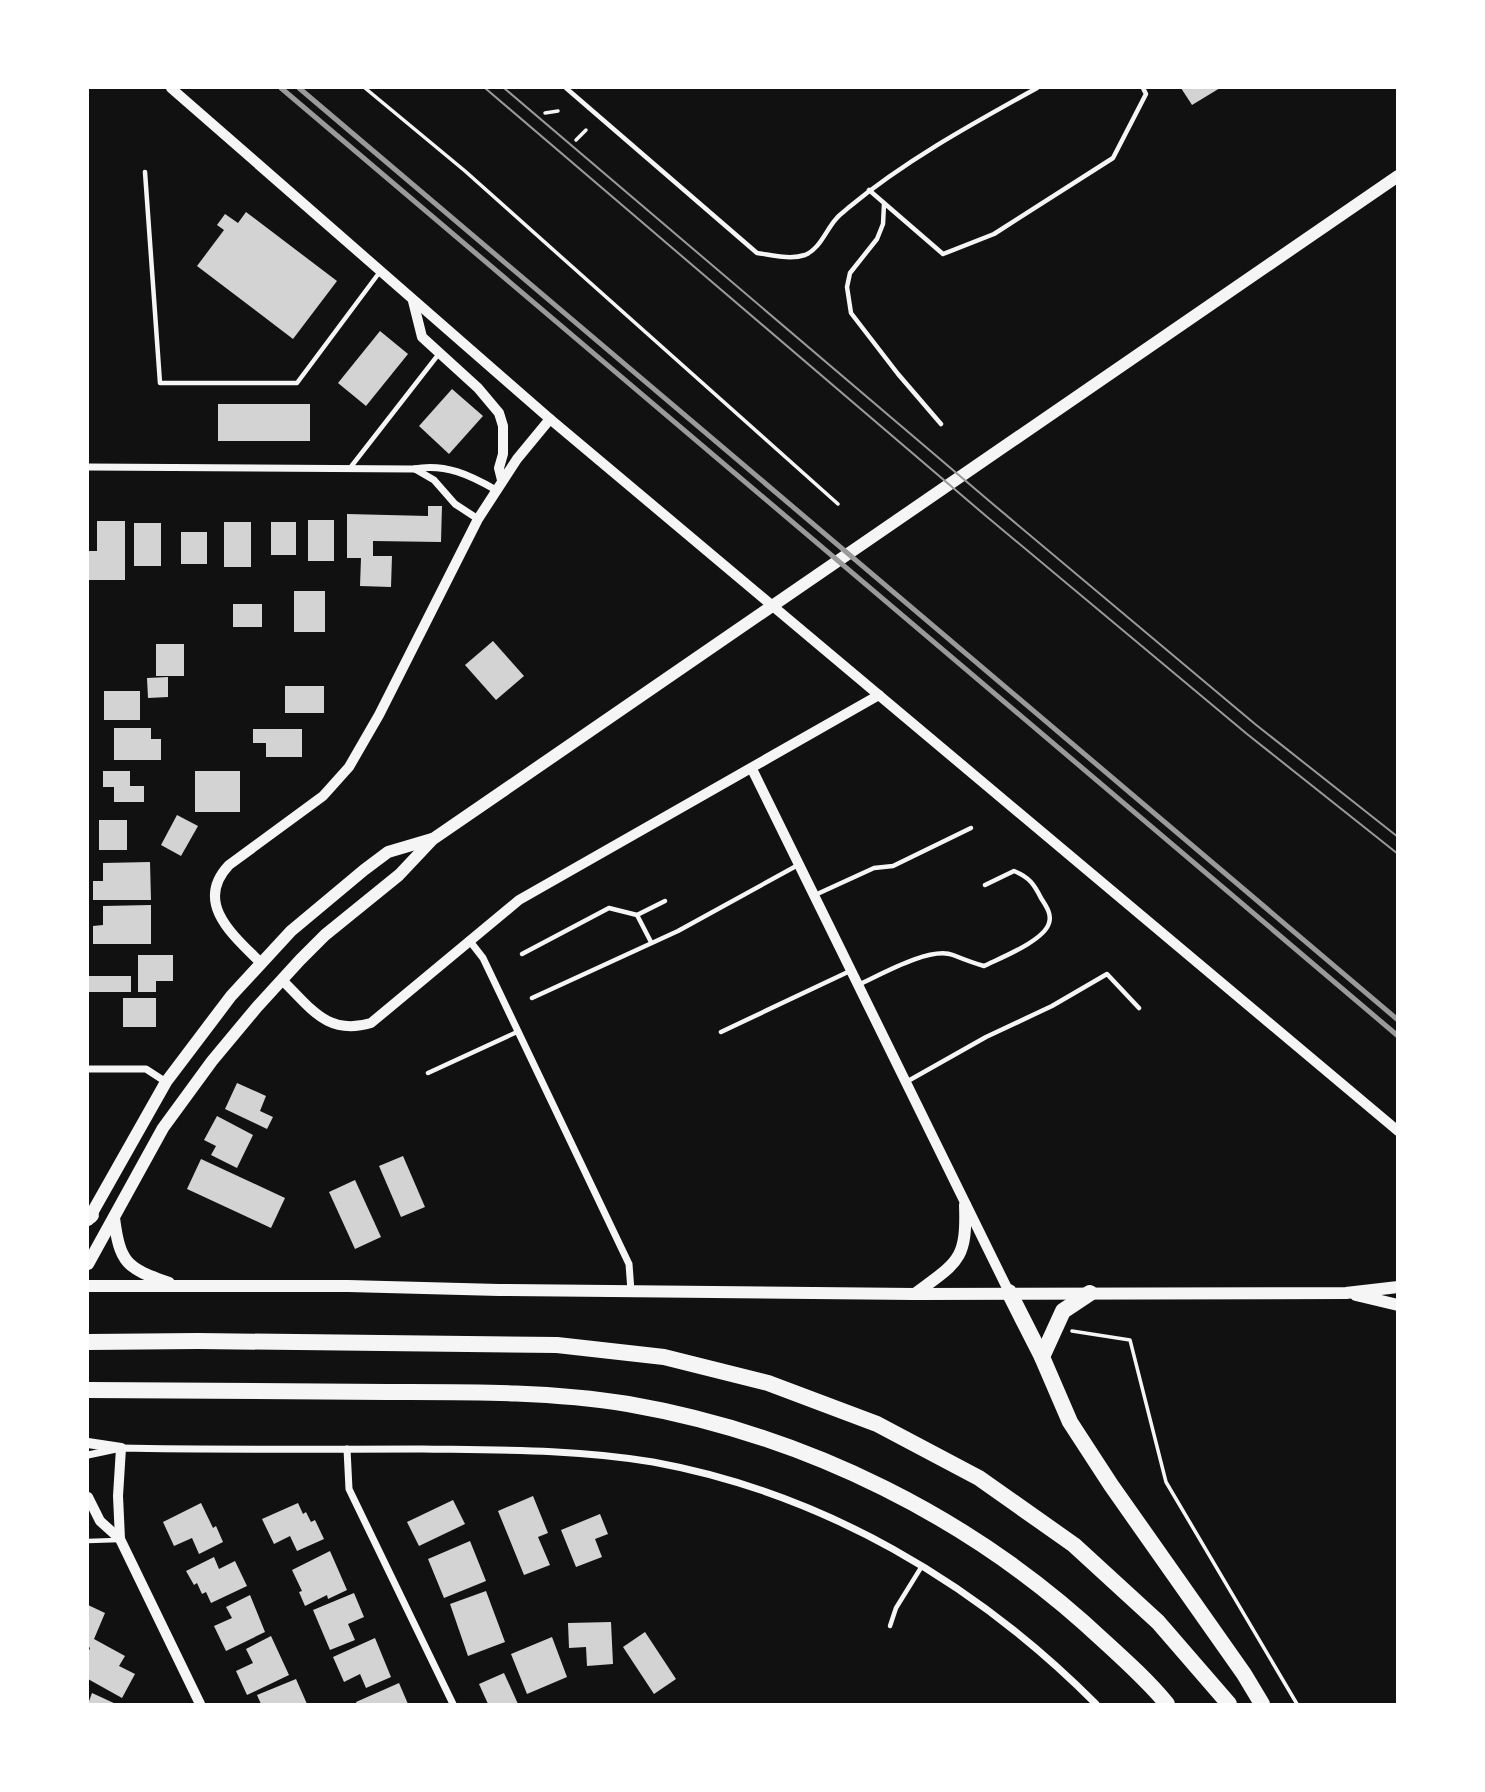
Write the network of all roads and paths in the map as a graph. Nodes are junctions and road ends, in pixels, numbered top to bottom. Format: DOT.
graph roads {
  1 [pos="170,88"];
  2 [pos="365,88"];
  3 [pos="566,88"];
  4 [pos="1038,88"];
  5 [pos="1143,88"];
  6 [pos="558,111"];
  7 [pos="545,113"];
  8 [pos="586,130"];
  9 [pos="576,140"];
  10 [pos="145,172"];
  11 [pos="1398,176"];
  12 [pos="869,190"];
  13 [pos="885,204"];
  14 [pos="380,272"];
  15 [pos="413,301"];
  16 [pos="439,354"];
  17 [pos="550,419"];
  18 [pos="941,424"];
  19 [pos="88,467"];
  20 [pos="350,468"];
  21 [pos="414,469"];
  22 [pos="499,485"];
  23 [pos="838,504"];
  24 [pos="478,519"];
  25 [pos="879,695"];
  26 [pos="752,769"];
  27 [pos="971,828"];
  28 [pos="433,839"];
  29 [pos="799,865"];
  30 [pos="985,885"];
  31 [pos="814,895"];
  32 [pos="665,901"];
  33 [pos="638,915"];
  34 [pos="469,940"];
  35 [pos="651,943"];
  36 [pos="522,954"];
  37 [pos="261,963"];
  38 [pos="851,971"];
  39 [pos="282,980"];
  40 [pos="858,985"];
  41 [pos="533,998"];
  42 [pos="1139,1008"];
  43 [pos="517,1032"];
  44 [pos="722,1032"];
  45 [pos="88,1069"];
  46 [pos="428,1073"];
  47 [pos="166,1082"];
  48 [pos="905,1083"];
  49 [pos="1398,1131"];
  50 [pos="965,1205"];
  51 [pos="88,1217"];
  52 [pos="114,1218"];
  53 [pos="88,1264"];
  54 [pos="88,1286"];
  55 [pos="179,1286"];
  56 [pos="1398,1287"];
  57 [pos="631,1290"];
  58 [pos="1009,1292"];
  59 [pos="1090,1293"];
  60 [pos="1346,1293"];
  61 [pos="915,1294"];
  62 [pos="1398,1305"];
  63 [pos="1055,1328"];
  64 [pos="88,1342"];
  65 [pos="1042,1357"];
  66 [pos="88,1390"];
  67 [pos="88,1443"];
  68 [pos="121,1448"];
  69 [pos="347,1449"];
  70 [pos="88,1455"];
  71 [pos="88,1497"];
  72 [pos="120,1539"];
  73 [pos="88,1541"];
  74 [pos="922,1566"];
  75 [pos="890,1626"];
  76 [pos="200,1704"];
  77 [pos="453,1704"];
  78 [pos="1096,1704"];
  79 [pos="1167,1704"];
  80 [pos="1229,1704"];
  81 [pos="1262,1704"];
  82 [pos="1297,1704"];
  1 -- 14 [label="street"];
  2 -- 23 [label="path"];
  3 -- 12 [label="lane"];
  4 -- 12 [label="lane"];
  5 -- 13 [label="lane"];
  6 -- 7 [label="path"];
  8 -- 9 [label="path"];
  10 -- 14 [label="lane"];
  11 -- 28 [label="main road"];
  12 -- 13 [label="lane"];
  13 -- 18 [label="lane"];
  14 -- 15 [label="street"];
  15 -- 16 [label="street"];
  15 -- 17 [label="street"];
  16 -- 20 [label="lane"];
  16 -- 22 [label="street"];
  17 -- 22 [label="street"];
  17 -- 25 [label="street"];
  19 -- 20 [label="street"];
  20 -- 21 [label="street"];
  21 -- 22 [label="street"];
  21 -- 24 [label="street"];
  22 -- 24 [label="street"];
  24 -- 37 [label="street"];
  25 -- 26 [label="street"];
  25 -- 49 [label="street"];
  26 -- 29 [label="street"];
  26 -- 34 [label="street"];
  27 -- 31 [label="lane"];
  28 -- 37 [label="main road"];
  28 -- 39 [label="main road"];
  29 -- 31 [label="street"];
  29 -- 35 [label="lane"];
  30 -- 40 [label="lane"];
  31 -- 38 [label="street"];
  32 -- 33 [label="lane"];
  33 -- 35 [label="lane"];
  33 -- 36 [label="lane"];
  34 -- 39 [label="street"];
  34 -- 43 [label="street"];
  35 -- 41 [label="lane"];
  37 -- 47 [label="main road"];
  38 -- 40 [label="street"];
  38 -- 44 [label="lane"];
  39 -- 52 [label="main road"];
  40 -- 48 [label="street"];
  42 -- 48 [label="lane"];
  43 -- 46 [label="lane"];
  43 -- 57 [label="street"];
  45 -- 47 [label="street"];
  47 -- 51 [label="main road"];
  48 -- 50 [label="street"];
  50 -- 58 [label="street"];
  50 -- 61 [label="main road"];
  52 -- 53 [label="main road"];
  52 -- 55 [label="main road"];
  54 -- 55 [label="main road"];
  55 -- 57 [label="main road"];
  56 -- 60 [label="main road"];
  57 -- 61 [label="main road"];
  58 -- 59 [label="main road"];
  58 -- 61 [label="main road"];
  58 -- 65 [label="highway"];
  59 -- 60 [label="main road"];
  59 -- 63 [label="highway"];
  60 -- 62 [label="main road"];
  63 -- 65 [label="highway"];
  63 -- 82 [label="path"];
  64 -- 80 [label="highway"];
  65 -- 81 [label="highway"];
  66 -- 79 [label="highway"];
  67 -- 68 [label="street"];
  68 -- 69 [label="street"];
  68 -- 70 [label="street"];
  68 -- 72 [label="street"];
  69 -- 74 [label="street"];
  69 -- 77 [label="street"];
  71 -- 72 [label="street"];
  72 -- 73 [label="lane"];
  72 -- 76 [label="street"];
  74 -- 75 [label="lane"];
  74 -- 78 [label="street"];
}
